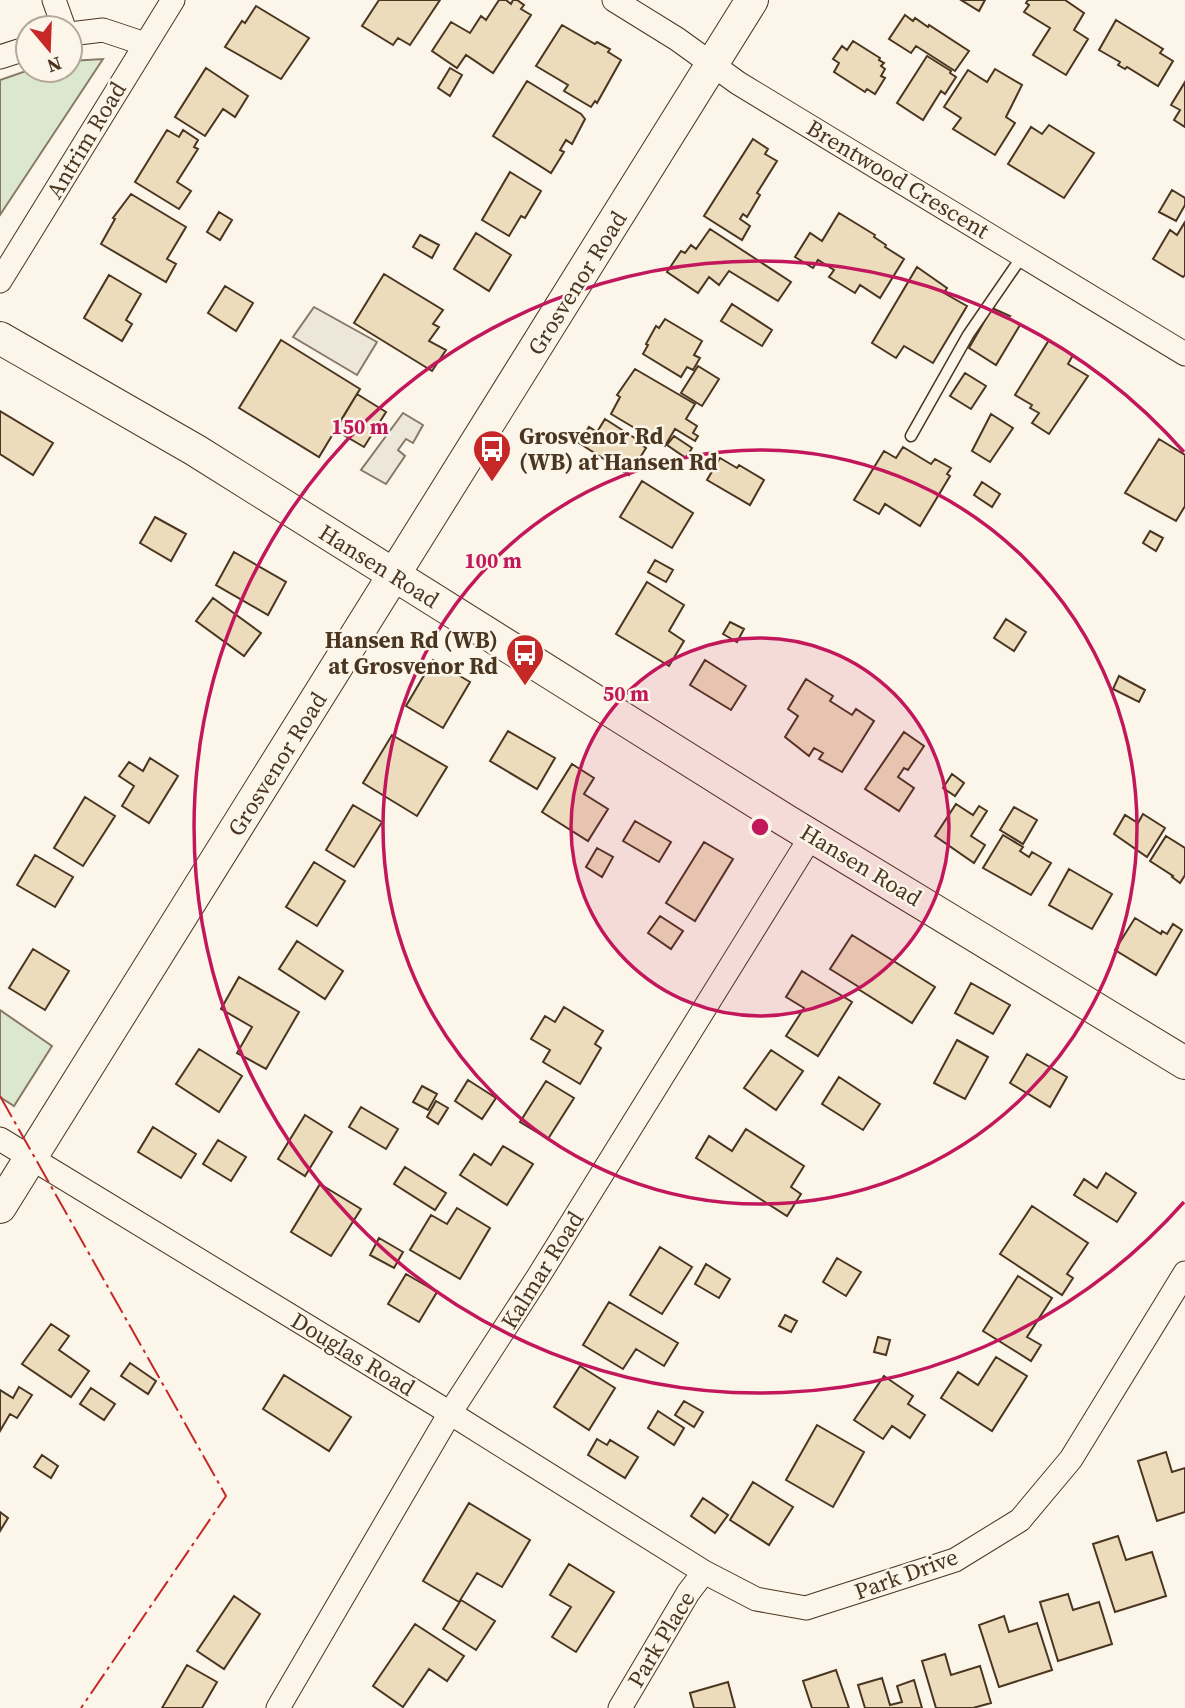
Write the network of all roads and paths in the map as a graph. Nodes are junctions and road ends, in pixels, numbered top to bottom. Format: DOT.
graph roads {
  1 [pos="173,0"];
  2 [pos="614,0"];
  3 [pos="752,0"];
  4 [pos="84,32"];
  5 [pos="145,44"];
  6 [pos="712,64"];
  7 [pos="1023,255"];
  8 [pos="0,281"];
  9 [pos="0,338"];
  10 [pos="1185,354"];
  11 [pos="912,436"];
  12 [pos="395,576"];
  13 [pos="812,835"];
  14 [pos="1185,1063"];
  15 [pos="0,1139"];
  16 [pos="30,1158"];
  17 [pos="0,1207"];
  18 [pos="1185,1273"];
  19 [pos="450,1413"];
  20 [pos="704,1572"];
  21 [pos="278,1708"];
  22 [pos="620,1708"];
  1 -- 5 [label="street, Antrim Road"];
  2 -- 6 [label="street, Brentwood Crescent"];
  3 -- 6 [label="street, Grosvenor Road"];
  4 -- 5 [label="street"];
  5 -- 8 [label="street, Antrim Road"];
  6 -- 7 [label="street, Brentwood Crescent"];
  6 -- 12 [label="street, Grosvenor Road"];
  7 -- 10 [label="street, Brentwood Crescent"];
  7 -- 11 [label="lane"];
  9 -- 12 [label="street, Hansen Road"];
  12 -- 13 [label="street, Hansen Road"];
  12 -- 16 [label="street, Grosvenor Road"];
  13 -- 14 [label="street, Hansen Road"];
  13 -- 19 [label="street, Kalmar Road"];
  15 -- 16 [label="street, Douglas Road"];
  16 -- 17 [label="street, Grosvenor Road"];
  16 -- 19 [label="street, Douglas Road"];
  18 -- 20 [label="street, Park Drive"];
  19 -- 20 [label="street, Douglas Road"];
  19 -- 21 [label="street, Kalmar Road"];
  20 -- 22 [label="street, Park Place"];
}
